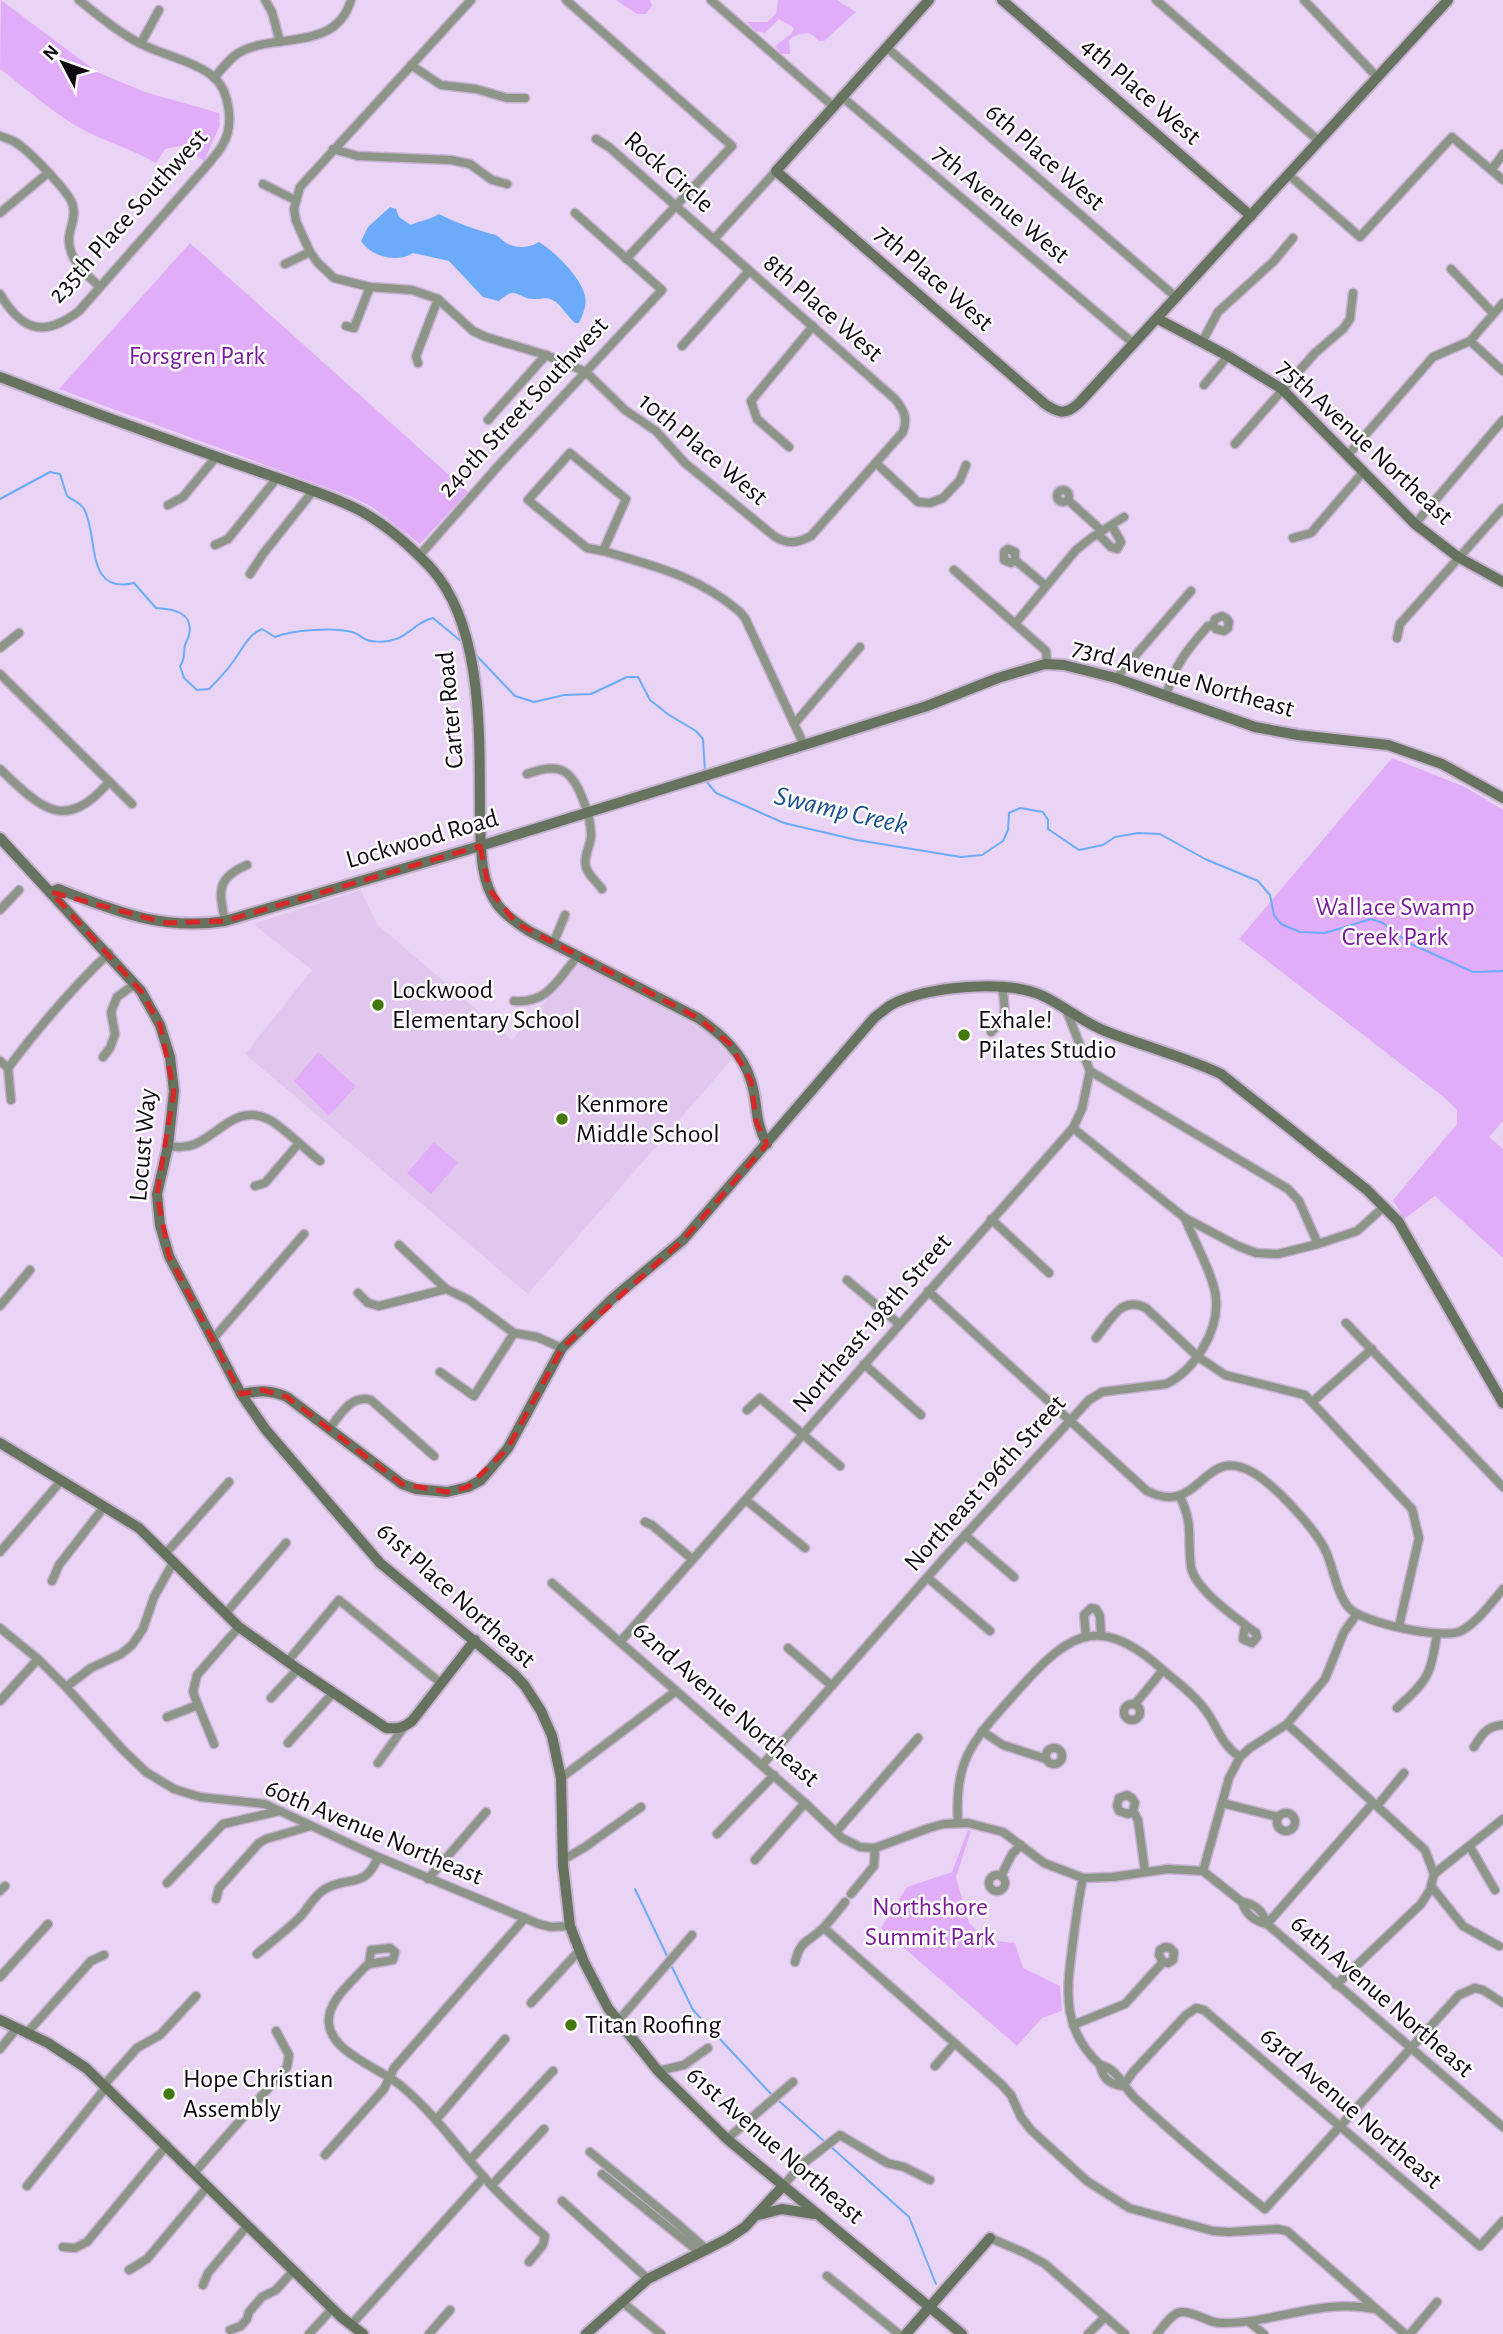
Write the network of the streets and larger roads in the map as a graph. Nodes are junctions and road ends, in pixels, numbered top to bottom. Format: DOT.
graph roads {
  1 [pos="79,0"];
  2 [pos="265,0"];
  3 [pos="351,0"];
  4 [pos="471,0"];
  5 [pos="566,0"];
  6 [pos="711,0"];
  7 [pos="929,0"];
  8 [pos="1002,0"];
  9 [pos="1156,0"];
  10 [pos="1304,0"];
  11 [pos="1448,0"];
  12 [pos="159,10"];
  13 [pos="279,42"];
  14 [pos="141,43"];
  15 [pos="886,47"];
  16 [pos="411,65"];
  17 [pos="214,78"];
  18 [pos="1378,78"];
  19 [pos="841,96"];
  20 [pos="525,98"];
  21 [pos="833,106"];
  22 [pos="0,136"];
  23 [pos="596,139"];
  24 [pos="1319,141"];
  25 [pos="333,149"];
  26 [pos="1503,154"];
  27 [pos="1492,169"];
  28 [pos="776,171"];
  29 [pos="48,173"];
  30 [pos="1289,175"];
  31 [pos="1503,180"];
  32 [pos="264,184"];
  33 [pos="507,184"];
  34 [pos="295,200"];
  35 [pos="676,205"];
  36 [pos="0,213"];
  37 [pos="575,214"];
  38 [pos="1251,216"];
  39 [pos="1293,238"];
  40 [pos="714,239"];
  41 [pos="310,252"];
  42 [pos="626,259"];
  43 [pos="285,264"];
  44 [pos="1451,269"];
  45 [pos="749,271"];
  46 [pos="100,288"];
  47 [pos="370,288"];
  48 [pos="1353,293"];
  49 [pos="0,294"];
  50 [pos="1177,298"];
  51 [pos="438,299"];
  52 [pos="1503,303"];
  53 [pos="1493,313"];
  54 [pos="1158,319"];
  55 [pos="346,326"];
  56 [pos="813,326"];
  57 [pos="1470,341"];
  58 [pos="1202,342"];
  59 [pos="1134,344"];
  60 [pos="682,346"];
  61 [pos="546,355"];
  62 [pos="1228,356"];
  63 [pos="418,363"];
  64 [pos="1503,370"];
  65 [pos="586,372"];
  66 [pos="0,377"];
  67 [pos="1204,385"];
  68 [pos="1282,389"];
  69 [pos="488,420"];
  70 [pos="1503,420"];
  71 [pos="1235,444"];
  72 [pos="789,447"];
  73 [pos="1348,455"];
  74 [pos="216,457"];
  75 [pos="876,463"];
  76 [pos="965,465"];
  77 [pos="1364,471"];
  78 [pos="277,478"];
  79 [pos="313,491"];
  80 [pos="1068,500"];
  81 [pos="168,505"];
  82 [pos="1503,508"];
  83 [pos="1125,517"];
  84 [pos="1415,524"];
  85 [pos="1112,526"];
  86 [pos="1100,533"];
  87 [pos="1293,538"];
  88 [pos="215,545"];
  89 [pos="603,551"];
  90 [pos="419,556"];
  91 [pos="1458,557"];
  92 [pos="1014,560"];
  93 [pos="954,570"];
  94 [pos="250,574"];
  95 [pos="1503,582"];
  96 [pos="1046,586"];
  97 [pos="1192,591"];
  98 [pos="1015,624"];
  99 [pos="1213,625"];
  100 [pos="19,633"];
  101 [pos="1397,638"];
  102 [pos="860,647"];
  103 [pos="0,648"];
  104 [pos="1047,664"];
  105 [pos="0,674"];
  106 [pos="1116,678"];
  107 [pos="1166,696"];
  108 [pos="795,723"];
  109 [pos="804,746"];
  110 [pos="0,769"];
  111 [pos="527,774"];
  112 [pos="109,782"];
  113 [pos="1503,798"];
  114 [pos="132,804"];
  115 [pos="588,813"];
  116 [pos="0,838"];
  117 [pos="480,846"];
  118 [pos="247,865"];
  119 [pos="603,889"];
  120 [pos="19,890"];
  121 [pos="51,892"];
  122 [pos="0,910"];
  123 [pos="565,915"];
  124 [pos="225,921"];
  125 [pos="553,944"];
  126 [pos="109,953"];
  127 [pos="577,957"];
  128 [pos="135,984"];
  129 [pos="1002,986"];
  130 [pos="514,1001"];
  131 [pos="1066,1009"];
  132 [pos="991,1032"];
  133 [pos="103,1057"];
  134 [pos="0,1061"];
  135 [pos="8,1068"];
  136 [pos="1090,1071"];
  137 [pos="10,1100"];
  138 [pos="1073,1128"];
  139 [pos="299,1143"];
  140 [pos="767,1144"];
  141 [pos="168,1146"];
  142 [pos="320,1161"];
  143 [pos="255,1186"];
  144 [pos="1385,1206"];
  145 [pos="1185,1218"];
  146 [pos="991,1219"];
  147 [pos="304,1234"];
  148 [pos="1318,1244"];
  149 [pos="399,1245"];
  150 [pos="30,1270"];
  151 [pos="1049,1273"];
  152 [pos="847,1280"];
  153 [pos="446,1289"];
  154 [pos="928,1291"];
  155 [pos="358,1293"];
  156 [pos="0,1306"];
  157 [pos="1346,1323"];
  158 [pos="899,1324"];
  159 [pos="514,1333"];
  160 [pos="1096,1338"];
  161 [pos="212,1340"];
  162 [pos="562,1348"];
  163 [pos="1372,1349"];
  164 [pos="1197,1356"];
  165 [pos="864,1364"];
  166 [pos="440,1372"];
  167 [pos="230,1376"];
  168 [pos="241,1394"];
  169 [pos="1312,1402"];
  170 [pos="1503,1403"];
  171 [pos="747,1410"];
  172 [pos="921,1415"];
  173 [pos="1069,1420"];
  174 [pos="329,1429"];
  175 [pos="803,1434"];
  176 [pos="0,1443"];
  177 [pos="434,1455"];
  178 [pos="840,1466"];
  179 [pos="61,1481"];
  180 [pos="229,1482"];
  181 [pos="1503,1486"];
  182 [pos="1180,1497"];
  183 [pos="746,1500"];
  184 [pos="104,1507"];
  185 [pos="645,1522"];
  186 [pos="965,1535"];
  187 [pos="286,1543"];
  188 [pos="804,1548"];
  189 [pos="0,1552"];
  190 [pos="170,1557"];
  191 [pos="692,1559"];
  192 [pos="1014,1577"];
  193 [pos="928,1578"];
  194 [pos="51,1581"];
  195 [pos="552,1583"];
  196 [pos="1503,1589"];
  197 [pos="225,1614"];
  198 [pos="1357,1614"];
  199 [pos="1245,1626"];
  200 [pos="1399,1626"];
  201 [pos="239,1627"];
  202 [pos="0,1628"];
  203 [pos="990,1631"];
  204 [pos="1437,1634"];
  205 [pos="1101,1636"];
  206 [pos="1086,1637"];
  207 [pos="475,1640"];
  208 [pos="620,1642"];
  209 [pos="788,1648"];
  210 [pos="38,1659"];
  211 [pos="287,1662"];
  212 [pos="298,1670"];
  213 [pos="1163,1670"];
  214 [pos="442,1684"];
  215 [pos="832,1686"];
  216 [pos="66,1687"];
  217 [pos="676,1691"];
  218 [pos="334,1693"];
  219 [pos="271,1698"];
  220 [pos="0,1701"];
  221 [pos="1135,1704"];
  222 [pos="198,1705"];
  223 [pos="1397,1708"];
  224 [pos="167,1717"];
  225 [pos="1287,1724"];
  226 [pos="1503,1725"];
  227 [pos="404,1727"];
  228 [pos="982,1731"];
  229 [pos="918,1738"];
  230 [pos="288,1743"];
  231 [pos="214,1744"];
  232 [pos="1474,1747"];
  233 [pos="1240,1758"];
  234 [pos="1046,1759"];
  235 [pos="378,1763"];
  236 [pos="762,1765"];
  237 [pos="1404,1773"];
  238 [pos="774,1775"];
  239 [pos="561,1778"];
  240 [pos="805,1803"];
  241 [pos="1222,1803"];
  242 [pos="1375,1805"];
  243 [pos="641,1807"];
  244 [pos="280,1811"];
  245 [pos="1133,1811"];
  246 [pos="486,1812"];
  247 [pos="1278,1817"];
  248 [pos="1503,1819"];
  249 [pos="958,1823"];
  250 [pos="312,1826"];
  251 [pos="836,1832"];
  252 [pos="716,1834"];
  253 [pos="1021,1845"];
  254 [pos="1470,1847"];
  255 [pos="875,1849"];
  256 [pos="378,1857"];
  257 [pos="563,1860"];
  258 [pos="755,1860"];
  259 [pos="1203,1871"];
  260 [pos="1145,1872"];
  261 [pos="1434,1874"];
  262 [pos="1001,1876"];
  263 [pos="1083,1878"];
  264 [pos="428,1879"];
  265 [pos="167,1883"];
  266 [pos="1431,1886"];
  267 [pos="1495,1890"];
  268 [pos="216,1899"];
  269 [pos="525,1918"];
  270 [pos="48,1924"];
  271 [pos="1267,1924"];
  272 [pos="570,1926"];
  273 [pos="824,1928"];
  274 [pos="692,1936"];
  275 [pos="1499,1946"];
  276 [pos="579,1951"];
  277 [pos="257,1954"];
  278 [pos="104,1955"];
  279 [pos="795,1962"];
  280 [pos="1163,1962"];
  281 [pos="369,1964"];
  282 [pos="0,1977"];
  283 [pos="1336,1985"];
  284 [pos="196,1996"];
  285 [pos="531,2003"];
  286 [pos="1503,2003"];
  287 [pos="0,2020"];
  288 [pos="618,2021"];
  289 [pos="1073,2025"];
  290 [pos="22,2031"];
  291 [pos="276,2031"];
  292 [pos="505,2039"];
  293 [pos="954,2044"];
  294 [pos="708,2048"];
  295 [pos="0,2049"];
  296 [pos="1410,2049"];
  297 [pos="935,2066"];
  298 [pos="553,2071"];
  299 [pos="658,2071"];
  300 [pos="389,2077"];
  301 [pos="793,2082"];
  302 [pos="106,2085"];
  303 [pos="1123,2086"];
  304 [pos="436,2120"];
  305 [pos="1341,2127"];
  306 [pos="1503,2127"];
  307 [pos="544,2129"];
  308 [pos="727,2139"];
  309 [pos="167,2145"];
  310 [pos="590,2152"];
  311 [pos="326,2155"];
  312 [pos="470,2160"];
  313 [pos="195,2172"];
  314 [pos="602,2174"];
  315 [pos="484,2178"];
  316 [pos="930,2180"];
  317 [pos="492,2185"];
  318 [pos="27,2186"];
  319 [pos="208,2186"];
  320 [pos="783,2186"];
  321 [pos="562,2202"];
  322 [pos="758,2215"];
  323 [pos="820,2216"];
  324 [pos="1503,2221"];
  325 [pos="248,2225"];
  326 [pos="990,2238"];
  327 [pos="63,2248"];
  328 [pos="703,2251"];
  329 [pos="528,2262"];
  330 [pos="129,2270"];
  331 [pos="294,2270"];
  332 [pos="827,2276"];
  333 [pos="648,2279"];
  334 [pos="203,2285"];
  335 [pos="621,2301"];
  336 [pos="1437,2302"];
  337 [pos="929,2307"];
  338 [pos="332,2309"];
  339 [pos="450,2310"];
  340 [pos="1378,2310"];
  341 [pos="1104,2316"];
  342 [pos="1249,2322"];
  343 [pos="351,2325"];
  344 [pos="230,2330"];
  345 [pos="587,2332"];
  346 [pos="309,2334"];
  347 [pos="363,2334"];
  348 [pos="429,2334"];
  349 [pos="661,2334"];
  350 [pos="899,2334"];
  351 [pos="906,2334"];
  352 [pos="962,2334"];
  353 [pos="1088,2334"];
  354 [pos="1125,2334"];
  355 [pos="1157,2334"];
  356 [pos="1264,2334"];
  357 [pos="1407,2334"];
  1 -- 14 [label="street"];
  2 -- 13 [label="street"];
  3 -- 13 [label="street"];
  4 -- 16 [label="street"];
  5 -- 35 [label="street"];
  6 -- 21 [label="street"];
  7 -- 15 [label="street"];
  8 -- 38 [label="street, 4th Place West"];
  9 -- 24 [label="street"];
  10 -- 18 [label="street"];
  11 -- 18 [label="street"];
  12 -- 14 [label="street"];
  13 -- 17 [label="street"];
  14 -- 17 [label="street"];
  15 -- 19 [label="street"];
  15 -- 50 [label="street, 6th Place West"];
  16 -- 20 [label="street"];
  16 -- 25 [label="street"];
  17 -- 46 [label="street, 235th Place Southwest"];
  18 -- 24 [label="street"];
  19 -- 21 [label="street"];
  19 -- 59 [label="street, 7th Avenue West"];
  21 -- 28 [label="street"];
  22 -- 29 [label="street"];
  23 -- 35 [label="street, Rock Circle"];
  24 -- 30 [label="street"];
  25 -- 33 [label="street"];
  25 -- 34 [label="street"];
  26 -- 27 [label="street"];
  27 -- 30 [label="street"];
  27 -- 31 [label="street"];
  28 -- 40 [label="street"];
  28 -- 59 [label="street, 7th Place West"];
  29 -- 36 [label="street"];
  29 -- 46 [label="street"];
  30 -- 38 [label="street"];
  32 -- 34 [label="street"];
  34 -- 41 [label="street"];
  35 -- 40 [label="street, Rock Circle"];
  35 -- 42 [label="street"];
  37 -- 42 [label="street"];
  38 -- 50 [label="street"];
  39 -- 58 [label="street"];
  40 -- 45 [label="street, 8th Place West"];
  41 -- 43 [label="street"];
  41 -- 47 [label="street"];
  42 -- 65 [label="street, 240th Street Southwest"];
  44 -- 53 [label="street"];
  45 -- 56 [label="street, 8th Place West"];
  45 -- 60 [label="street"];
  46 -- 49 [label="street, 235th Place Southwest"];
  47 -- 51 [label="street"];
  47 -- 55 [label="street"];
  48 -- 68 [label="street"];
  50 -- 54 [label="street"];
  51 -- 61 [label="street"];
  51 -- 63 [label="street"];
  52 -- 53 [label="street"];
  53 -- 57 [label="street"];
  54 -- 58 [label="street, 75th Avenue Northeast"];
  54 -- 59 [label="street"];
  56 -- 72 [label="street"];
  56 -- 75 [label="street, 8th Place West"];
  57 -- 64 [label="street"];
  57 -- 73 [label="street"];
  58 -- 62 [label="street, 75th Avenue Northeast"];
  61 -- 65 [label="street"];
  61 -- 69 [label="street"];
  62 -- 67 [label="street"];
  62 -- 68 [label="street, 75th Avenue Northeast"];
  65 -- 75 [label="street, 10th Place West"];
  65 -- 90 [label="street, 240th Street Southwest"];
  66 -- 74 [label="street, Carter Road"];
  68 -- 71 [label="street"];
  68 -- 73 [label="street, 75th Avenue Northeast"];
  70 -- 84 [label="street"];
  73 -- 77 [label="street, 75th Avenue Northeast"];
  74 -- 78 [label="street, Carter Road"];
  74 -- 81 [label="street"];
  75 -- 76 [label="street"];
  77 -- 84 [label="street, 75th Avenue Northeast"];
  77 -- 87 [label="street"];
  78 -- 79 [label="street, Carter Road"];
  78 -- 88 [label="street"];
  79 -- 90 [label="street, Carter Road"];
  79 -- 94 [label="street"];
  80 -- 86 [label="street"];
  82 -- 91 [label="street"];
  83 -- 85 [label="street"];
  84 -- 91 [label="street, 75th Avenue Northeast"];
  85 -- 86 [label="street"];
  85 -- 86 [label="street"];
  86 -- 96 [label="street"];
  89 -- 89 [label="street"];
  89 -- 108 [label="street"];
  90 -- 117 [label="street, Carter Road"];
  91 -- 95 [label="street, 75th Avenue Northeast"];
  91 -- 101 [label="street"];
  92 -- 96 [label="street"];
  93 -- 98 [label="street, 73rd Avenue Northeast"];
  96 -- 98 [label="street"];
  97 -- 106 [label="street"];
  98 -- 104 [label="street, 73rd Avenue Northeast"];
  99 -- 107 [label="street"];
  100 -- 103 [label="street"];
  102 -- 108 [label="street"];
  104 -- 106 [label="street, 73rd Avenue Northeast"];
  104 -- 109 [label="street, 73rd Avenue Northeast"];
  105 -- 112 [label="street"];
  106 -- 107 [label="street, 73rd Avenue Northeast"];
  107 -- 113 [label="street, 73rd Avenue Northeast"];
  108 -- 109 [label="street"];
  109 -- 115 [label="street, Lockwood Road"];
  110 -- 112 [label="street"];
  111 -- 115 [label="street"];
  112 -- 114 [label="street"];
  115 -- 117 [label="street, Lockwood Road"];
  115 -- 119 [label="street"];
  116 -- 121 [label="street, Locust Way"];
  117 -- 124 [label="street, Lockwood Road"];
  117 -- 125 [label="street, Carter Road"];
  118 -- 124 [label="street"];
  120 -- 122 [label="street"];
  121 -- 124 [label="street, Lockwood Road"];
  121 -- 126 [label="street, Locust Way"];
  123 -- 125 [label="street"];
  125 -- 127 [label="street, Carter Road"];
  126 -- 128 [label="street, Locust Way"];
  126 -- 135 [label="street"];
  127 -- 130 [label="street"];
  127 -- 140 [label="street, Carter Road"];
  128 -- 133 [label="street"];
  128 -- 141 [label="street, Locust Way"];
  129 -- 131 [label="street"];
  129 -- 132 [label="street"];
  129 -- 140 [label="street"];
  131 -- 136 [label="street"];
  131 -- 144 [label="street"];
  134 -- 135 [label="street"];
  135 -- 137 [label="street"];
  136 -- 138 [label="street, Northeast 198th Street"];
  136 -- 148 [label="street"];
  138 -- 145 [label="street"];
  138 -- 146 [label="street, Northeast 198th Street"];
  139 -- 141 [label="street"];
  139 -- 142 [label="street"];
  139 -- 143 [label="street"];
  140 -- 162 [label="street"];
  141 -- 161 [label="street, Locust Way"];
  144 -- 148 [label="street"];
  144 -- 170 [label="street"];
  145 -- 148 [label="street"];
  145 -- 164 [label="street, Northeast 196th Street"];
  146 -- 151 [label="street"];
  146 -- 154 [label="street, Northeast 198th Street"];
  147 -- 161 [label="street"];
  149 -- 153 [label="street"];
  150 -- 156 [label="street"];
  152 -- 158 [label="street"];
  153 -- 155 [label="street"];
  153 -- 159 [label="street"];
  154 -- 158 [label="street, Northeast 198th Street"];
  154 -- 173 [label="street"];
  157 -- 163 [label="street"];
  158 -- 165 [label="street, Northeast 198th Street"];
  159 -- 162 [label="street"];
  159 -- 166 [label="street"];
  160 -- 164 [label="street"];
  161 -- 167 [label="street, Locust Way"];
  162 -- 174 [label="street"];
  163 -- 169 [label="street"];
  163 -- 181 [label="street"];
  164 -- 169 [label="street"];
  164 -- 173 [label="street, Northeast 196th Street"];
  165 -- 172 [label="street"];
  165 -- 175 [label="street, Northeast 198th Street"];
  167 -- 168 [label="street, 61st Place Northeast"];
  168 -- 174 [label="street"];
  168 -- 207 [label="street, 61st Place Northeast"];
  169 -- 200 [label="street"];
  171 -- 175 [label="street"];
  173 -- 182 [label="street"];
  173 -- 186 [label="street, Northeast 196th Street"];
  174 -- 177 [label="street"];
  175 -- 178 [label="street"];
  175 -- 183 [label="street, Northeast 198th Street"];
  176 -- 179 [label="street"];
  179 -- 184 [label="street"];
  179 -- 189 [label="street"];
  180 -- 190 [label="street"];
  182 -- 198 [label="street"];
  182 -- 199 [label="street"];
  183 -- 188 [label="street"];
  183 -- 191 [label="street, Northeast 198th Street"];
  184 -- 190 [label="street"];
  184 -- 194 [label="street"];
  185 -- 191 [label="street"];
  186 -- 192 [label="street"];
  186 -- 193 [label="street, Northeast 196th Street"];
  187 -- 197 [label="street"];
  190 -- 197 [label="street"];
  190 -- 216 [label="street"];
  191 -- 208 [label="street, Northeast 198th Street"];
  193 -- 203 [label="street"];
  193 -- 215 [label="street, Northeast 196th Street"];
  195 -- 208 [label="street, 62nd Avenue Northeast"];
  196 -- 204 [label="street"];
  197 -- 201 [label="street"];
  198 -- 200 [label="street"];
  198 -- 225 [label="street"];
  200 -- 204 [label="street"];
  201 -- 211 [label="street"];
  201 -- 222 [label="street"];
  202 -- 210 [label="street, 60th Avenue Northeast"];
  204 -- 223 [label="street"];
  205 -- 206 [label="street"];
  205 -- 206 [label="street"];
  205 -- 213 [label="street"];
  206 -- 228 [label="street"];
  207 -- 214 [label="street"];
  207 -- 239 [label="street, 61st Place Northeast"];
  208 -- 217 [label="street, 62nd Avenue Northeast"];
  209 -- 215 [label="street"];
  210 -- 216 [label="street, 60th Avenue Northeast"];
  210 -- 220 [label="street"];
  211 -- 212 [label="street"];
  211 -- 214 [label="street"];
  212 -- 218 [label="street"];
  212 -- 219 [label="street"];
  213 -- 221 [label="street"];
  213 -- 233 [label="street"];
  214 -- 227 [label="street"];
  215 -- 236 [label="street, Northeast 196th Street"];
  216 -- 244 [label="street, 60th Avenue Northeast"];
  217 -- 236 [label="street, 62nd Avenue Northeast"];
  217 -- 239 [label="street"];
  218 -- 227 [label="street"];
  218 -- 230 [label="street"];
  222 -- 224 [label="street"];
  222 -- 231 [label="street"];
  225 -- 233 [label="street"];
  225 -- 242 [label="street"];
  226 -- 232 [label="street"];
  227 -- 235 [label="street"];
  228 -- 234 [label="street"];
  228 -- 249 [label="street"];
  229 -- 251 [label="street"];
  233 -- 241 [label="street"];
  236 -- 238 [label="street, 62nd Avenue Northeast"];
  237 -- 242 [label="street"];
  238 -- 240 [label="street, 62nd Avenue Northeast"];
  238 -- 252 [label="street"];
  239 -- 257 [label="street, 61st Place Northeast"];
  240 -- 251 [label="street, 62nd Avenue Northeast"];
  240 -- 258 [label="street"];
  241 -- 247 [label="street"];
  241 -- 259 [label="street"];
  242 -- 261 [label="street"];
  242 -- 271 [label="street"];
  243 -- 257 [label="street"];
  244 -- 250 [label="street, 60th Avenue Northeast"];
  244 -- 265 [label="street"];
  245 -- 260 [label="street"];
  246 -- 264 [label="street"];
  248 -- 254 [label="street"];
  249 -- 253 [label="street"];
  249 -- 255 [label="street"];
  250 -- 256 [label="street, 60th Avenue Northeast"];
  250 -- 268 [label="street"];
  251 -- 255 [label="street, 62nd Avenue Northeast"];
  253 -- 262 [label="street"];
  253 -- 263 [label="street"];
  254 -- 261 [label="street"];
  254 -- 267 [label="street"];
  255 -- 273 [label="street"];
  256 -- 264 [label="street, 60th Avenue Northeast"];
  256 -- 277 [label="street"];
  257 -- 272 [label="street, 61st Place Northeast"];
  259 -- 260 [label="street"];
  259 -- 271 [label="street, 64th Avenue Northeast"];
  260 -- 263 [label="street"];
  261 -- 266 [label="street"];
  263 -- 289 [label="street"];
  264 -- 269 [label="street, 60th Avenue Northeast"];
  266 -- 275 [label="street"];
  266 -- 283 [label="street"];
  269 -- 272 [label="street, 60th Avenue Northeast"];
  269 -- 300 [label="street"];
  270 -- 282 [label="street"];
  271 -- 283 [label="street, 64th Avenue Northeast"];
  272 -- 276 [label="street, 61st Avenue Northeast"];
  273 -- 279 [label="street"];
  273 -- 293 [label="street"];
  274 -- 288 [label="street"];
  276 -- 285 [label="street"];
  276 -- 288 [label="street, 61st Avenue Northeast"];
  278 -- 290 [label="street"];
  280 -- 289 [label="street"];
  281 -- 300 [label="street"];
  283 -- 296 [label="street, 64th Avenue Northeast"];
  284 -- 302 [label="street"];
  286 -- 296 [label="street"];
  287 -- 290 [label="street"];
  288 -- 299 [label="street, 61st Avenue Northeast"];
  289 -- 303 [label="street"];
  290 -- 295 [label="street"];
  290 -- 302 [label="street"];
  291 -- 313 [label="street"];
  292 -- 304 [label="street"];
  293 -- 297 [label="street"];
  293 -- 340 [label="street"];
  294 -- 299 [label="street"];
  296 -- 305 [label="street"];
  296 -- 306 [label="street, 64th Avenue Northeast"];
  298 -- 312 [label="street"];
  299 -- 308 [label="street, 61st Avenue Northeast"];
  300 -- 304 [label="street"];
  300 -- 311 [label="street"];
  301 -- 308 [label="street"];
  302 -- 309 [label="street"];
  302 -- 318 [label="street"];
  303 -- 305 [label="street, 63rd Avenue Northeast"];
  303 -- 305 [label="street"];
  304 -- 312 [label="street"];
  305 -- 324 [label="street, 63rd Avenue Northeast"];
  307 -- 317 [label="street"];
  308 -- 320 [label="street, 61st Avenue Northeast"];
  309 -- 313 [label="street"];
  309 -- 327 [label="street"];
  310 -- 328 [label="street"];
  312 -- 315 [label="street"];
  313 -- 319 [label="street"];
  314 -- 328 [label="street"];
  315 -- 317 [label="street"];
  315 -- 343 [label="street"];
  316 -- 320 [label="street"];
  317 -- 329 [label="street"];
  319 -- 325 [label="street"];
  319 -- 330 [label="street"];
  320 -- 322 [label="street"];
  320 -- 323 [label="street, 61st Avenue Northeast"];
  321 -- 333 [label="street"];
  322 -- 323 [label="street"];
  322 -- 328 [label="street"];
  323 -- 337 [label="street, 61st Avenue Northeast"];
  325 -- 331 [label="street"];
  325 -- 334 [label="street"];
  326 -- 337 [label="street"];
  326 -- 341 [label="street"];
  328 -- 333 [label="street"];
  331 -- 338 [label="street"];
  331 -- 344 [label="street"];
  332 -- 350 [label="street"];
  333 -- 335 [label="street"];
  335 -- 345 [label="street"];
  335 -- 349 [label="street"];
  336 -- 357 [label="street"];
  337 -- 351 [label="street"];
  337 -- 352 [label="street, 61st Avenue Northeast"];
  338 -- 343 [label="street"];
  338 -- 346 [label="street"];
  339 -- 348 [label="street"];
  340 -- 342 [label="street"];
  340 -- 357 [label="street"];
  341 -- 353 [label="street"];
  341 -- 354 [label="street"];
  342 -- 355 [label="street"];
  342 -- 356 [label="street"];
  343 -- 347 [label="street"];
}
